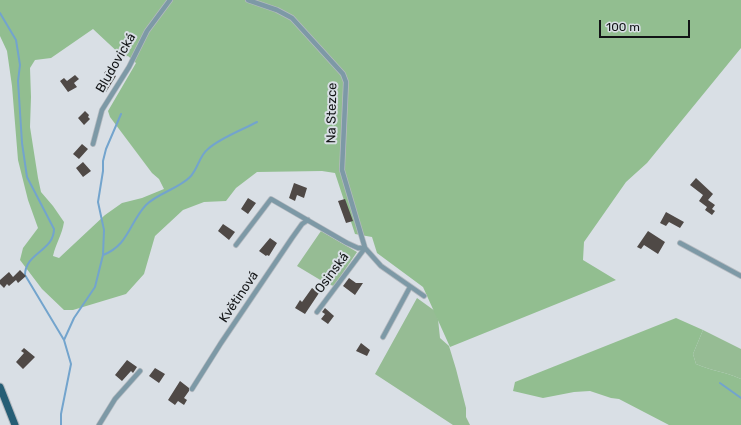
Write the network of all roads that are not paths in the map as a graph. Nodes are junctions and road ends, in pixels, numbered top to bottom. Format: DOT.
graph roads {
  1 [pos="170,0"];
  2 [pos="248,0"];
  3 [pos="93,144"];
  4 [pos="308,220"];
  5 [pos="680,243"];
  6 [pos="236,245"];
  7 [pos="365,248"];
  8 [pos="741,276"];
  9 [pos="410,287"];
  10 [pos="424,296"];
  11 [pos="317,312"];
  12 [pos="383,337"];
  13 [pos="140,371"];
  14 [pos="0,389"];
  15 [pos="192,389"];
  16 [pos="15,425"];
  17 [pos="99,425"];
  1 -- 3 [label="street, Bludovická"];
  2 -- 7 [label="street, Na Stezce"];
  4 -- 6 [label="street"];
  4 -- 7 [label="street"];
  4 -- 15 [label="street, Květinová"];
  5 -- 8 [label="street"];
  7 -- 9 [label="street, Na Stezce"];
  7 -- 11 [label="street, Osinská"];
  9 -- 10 [label="street, Na Stezce"];
  9 -- 12 [label="street"];
  13 -- 17 [label="street"];
  14 -- 16 [label="main road"];
}
